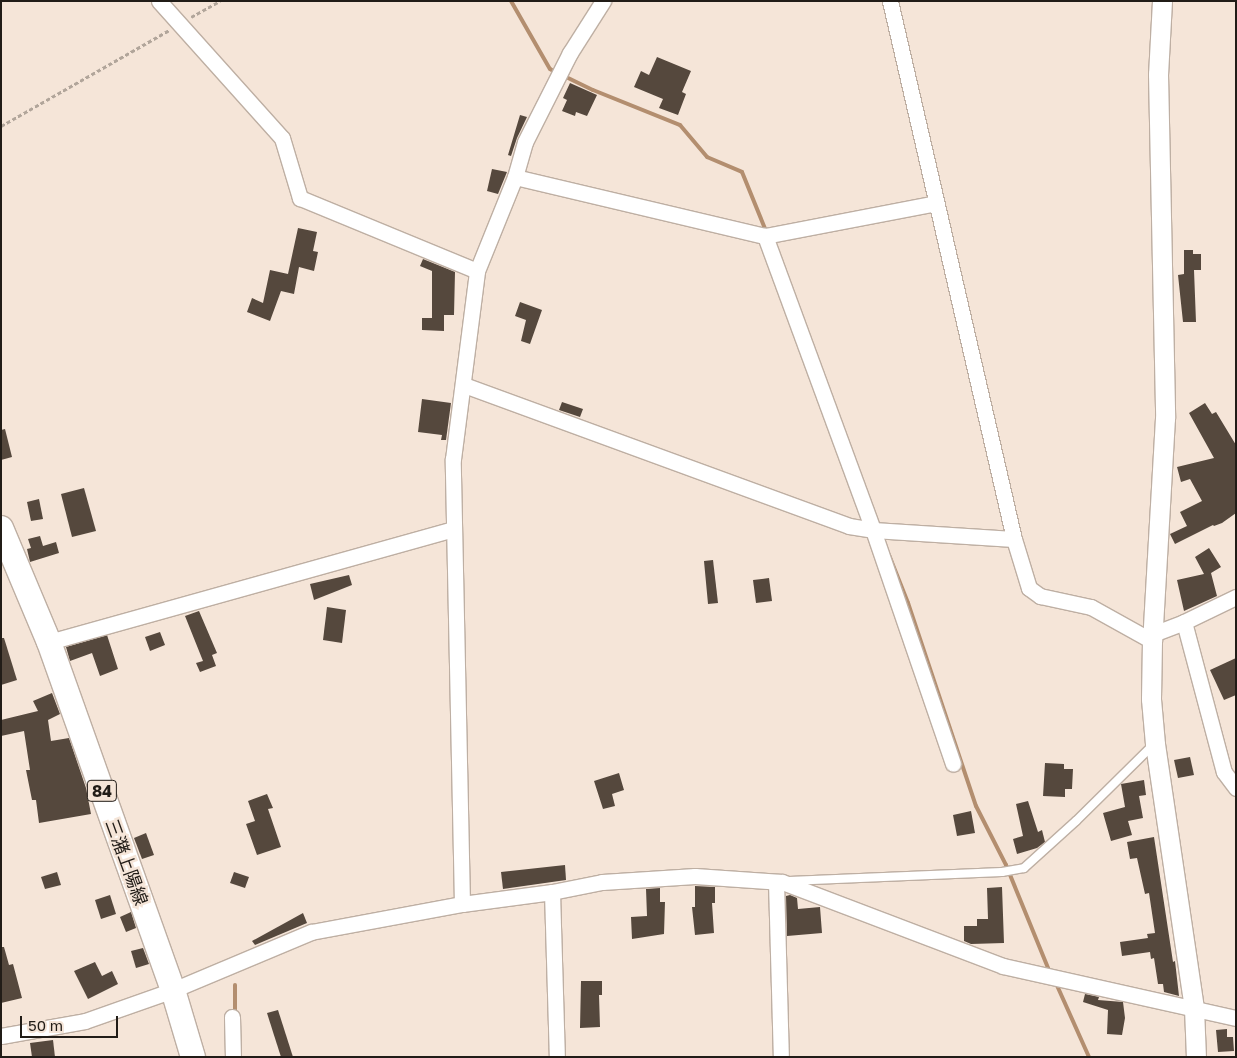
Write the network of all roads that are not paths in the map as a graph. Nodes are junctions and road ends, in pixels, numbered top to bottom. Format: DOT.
graph roads {
  1 [pos="159,1"];
  2 [pos="603,1"];
  3 [pos="890,1"];
  4 [pos="1162,1"];
  5 [pos="515,177"];
  6 [pos="936,203"];
  7 [pos="765,236"];
  8 [pos="477,271"];
  9 [pos="464,385"];
  10 [pos="1,528"];
  11 [pos="454,529"];
  12 [pos="873,530"];
  13 [pos="1014,539"];
  14 [pos="1236,597"];
  15 [pos="1184,622"];
  16 [pos="1152,637"];
  17 [pos="49,642"];
  18 [pos="1155,744"];
  19 [pos="953,764"];
  20 [pos="1236,788"];
  21 [pos="779,882"];
  22 [pos="552,892"];
  23 [pos="462,904"];
  24 [pos="173,990"];
  25 [pos="1194,1008"];
  26 [pos="232,1017"];
  27 [pos="1236,1018"];
  28 [pos="1,1036"];
  29 [pos="194,1057"];
  30 [pos="233,1057"];
  31 [pos="557,1057"];
  32 [pos="781,1057"];
  33 [pos="1196,1057"];
  1 -- 8 [label="street"];
  2 -- 5 [label="street"];
  3 -- 6 [label="street"];
  4 -- 16 [label="street"];
  5 -- 7 [label="street"];
  5 -- 8 [label="street"];
  6 -- 7 [label="street"];
  6 -- 13 [label="street"];
  7 -- 12 [label="street"];
  8 -- 9 [label="street"];
  9 -- 11 [label="street"];
  9 -- 12 [label="street"];
  10 -- 17 [label="main road, 三潴上陽線 / 84"];
  11 -- 17 [label="street"];
  11 -- 23 [label="street"];
  12 -- 13 [label="street"];
  12 -- 19 [label="street"];
  13 -- 16 [label="street"];
  14 -- 15 [label="street"];
  15 -- 16 [label="street"];
  15 -- 20 [label="street"];
  16 -- 18 [label="street"];
  17 -- 24 [label="main road, 三潴上陽線 / 84"];
  18 -- 21 [label="lane"];
  18 -- 25 [label="street"];
  21 -- 22 [label="street"];
  21 -- 25 [label="street"];
  21 -- 32 [label="street"];
  22 -- 23 [label="street"];
  22 -- 31 [label="street"];
  23 -- 24 [label="street"];
  24 -- 28 [label="street"];
  24 -- 29 [label="main road, 三潴上陽線 / 84"];
  25 -- 27 [label="street"];
  25 -- 33 [label="street"];
  26 -- 30 [label="street"];
}
